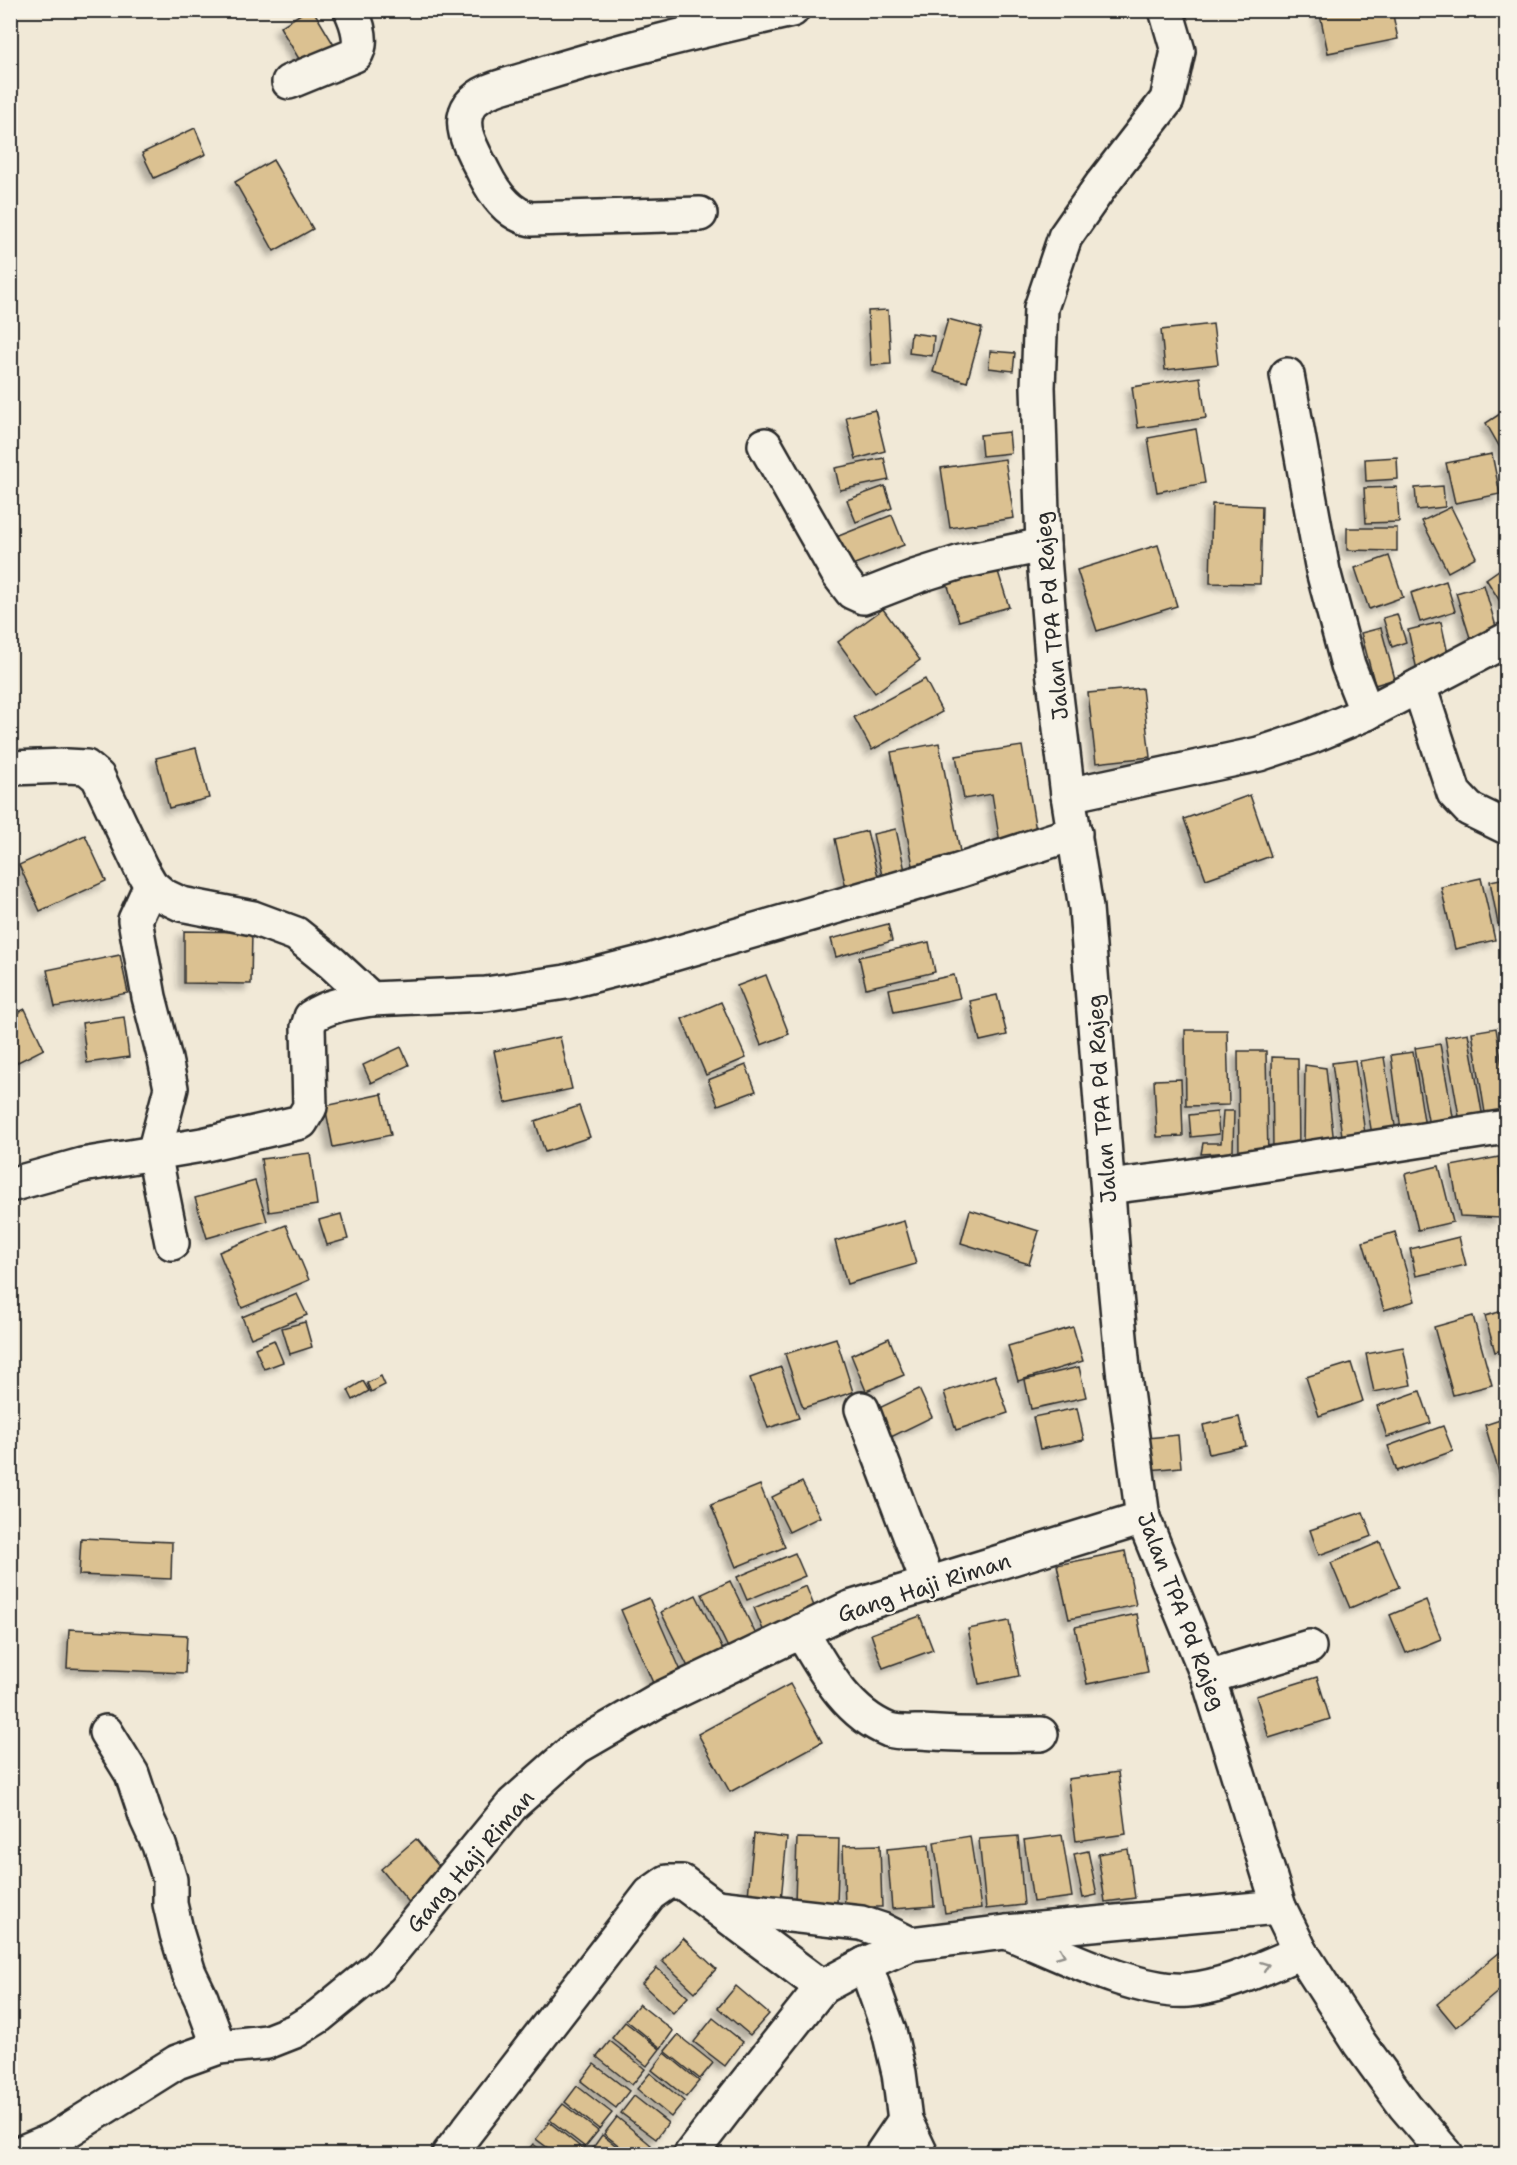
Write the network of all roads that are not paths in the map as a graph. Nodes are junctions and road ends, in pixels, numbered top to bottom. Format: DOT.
graph roads {
  1 [pos="351,10"];
  2 [pos="792,10"];
  3 [pos="1166,10"];
  4 [pos="290,82"];
  5 [pos="700,214"];
  6 [pos="1287,375"];
  7 [pos="765,445"];
  8 [pos="1043,545"];
  9 [pos="1506,640"];
  10 [pos="1419,686"];
  11 [pos="1367,714"];
  12 [pos="10,768"];
  13 [pos="1068,795"];
  14 [pos="1506,827"];
  15 [pos="1075,833"];
  16 [pos="151,885"];
  17 [pos="371,999"];
  18 [pos="1506,1127"];
  19 [pos="154,1153"];
  20 [pos="10,1185"];
  21 [pos="1108,1187"];
  22 [pos="172,1243"];
  23 [pos="862,1409"];
  24 [pos="1143,1518"];
  25 [pos="928,1582"];
  26 [pos="801,1631"];
  27 [pos="1309,1647"];
  28 [pos="1208,1677"];
  29 [pos="106,1732"];
  30 [pos="1041,1734"];
  31 [pos="715,1907"];
  32 [pos="1279,1907"];
  33 [pos="1006,1932"];
  34 [pos="910,1944"];
  35 [pos="1301,1952"];
  36 [pos="865,1964"];
  37 [pos="822,1987"];
  38 [pos="219,2048"];
  39 [pos="905,2121"];
  40 [pos="60,2146"];
  41 [pos="18,2154"];
  42 [pos="450,2154"];
  43 [pos="691,2154"];
  44 [pos="882,2154"];
  45 [pos="921,2154"];
  46 [pos="1446,2154"];
  1 -- 4 [label="street"];
  2 -- 5 [label="street"];
  3 -- 8 [label="street, Jalan TPA Pd Rajeg"];
  6 -- 11 [label="street"];
  7 -- 8 [label="street"];
  8 -- 13 [label="street, Jalan TPA Pd Rajeg"];
  9 -- 10 [label="street"];
  10 -- 11 [label="street"];
  10 -- 14 [label="street"];
  11 -- 13 [label="street"];
  12 -- 16 [label="street"];
  13 -- 15 [label="street, Jalan TPA Pd Rajeg"];
  15 -- 17 [label="street"];
  15 -- 21 [label="street, Jalan TPA Pd Rajeg"];
  16 -- 17 [label="street"];
  16 -- 19 [label="street"];
  17 -- 19 [label="street"];
  18 -- 21 [label="street"];
  19 -- 20 [label="street"];
  19 -- 22 [label="street"];
  21 -- 24 [label="street, Jalan TPA Pd Rajeg"];
  23 -- 25 [label="street"];
  24 -- 25 [label="street, Gang Haji Riman"];
  24 -- 28 [label="street, Jalan TPA Pd Rajeg"];
  25 -- 26 [label="street, Gang Haji Riman"];
  26 -- 30 [label="street"];
  26 -- 38 [label="street, Gang Haji Riman"];
  27 -- 28 [label="street"];
  28 -- 32 [label="street, Jalan TPA Pd Rajeg"];
  29 -- 38 [label="street"];
  31 -- 34 [label="street"];
  31 -- 37 [label="street"];
  31 -- 42 [label="street"];
  32 -- 33 [label="street"];
  32 -- 35 [label="street, Jalan TPA Pd Rajeg"];
  33 -- 34 [label="street"];
  33 -- 35 [label="street, one-way"];
  34 -- 36 [label="street"];
  35 -- 46 [label="street, Jalan TPA Pd Rajeg"];
  36 -- 37 [label="street"];
  36 -- 39 [label="street"];
  37 -- 43 [label="street"];
  38 -- 40 [label="street, Gang Haji Riman"];
  39 -- 44 [label="street"];
  39 -- 45 [label="street"];
  40 -- 41 [label="street, Gang Haji Riman"];
}
